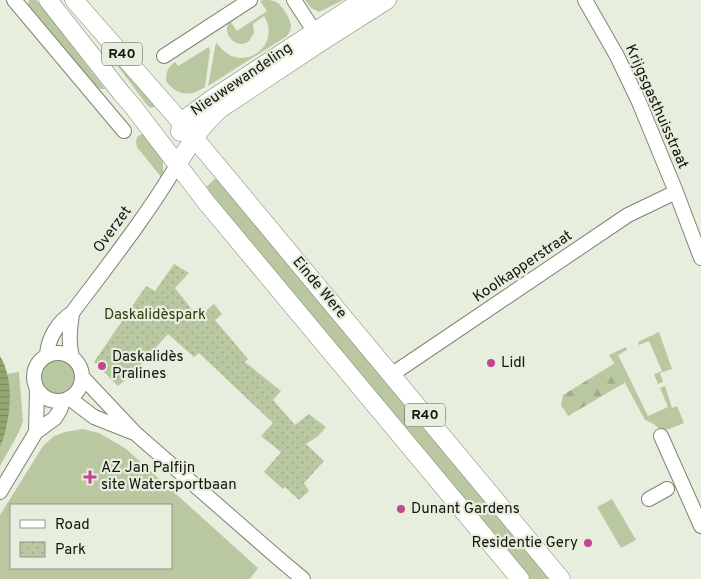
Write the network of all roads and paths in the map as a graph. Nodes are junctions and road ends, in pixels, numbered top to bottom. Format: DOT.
graph roads {
  1 [pos="14,0"];
  2 [pos="48,0"];
  3 [pos="74,0"];
  4 [pos="250,0"];
  5 [pos="294,0"];
  6 [pos="363,0"];
  7 [pos="387,0"];
  8 [pos="586,0"];
  9 [pos="318,37"];
  10 [pos="164,56"];
  11 [pos="90,92"];
  12 [pos="122,94"];
  13 [pos="181,122"];
  14 [pos="124,132"];
  15 [pos="194,138"];
  16 [pos="177,165"];
  17 [pos="676,192"];
  18 [pos="701,258"];
  19 [pos="72,313"];
  20 [pos="47,355"];
  21 [pos="72,357"];
  22 [pos="391,375"];
  23 [pos="82,378"];
  24 [pos="38,390"];
  25 [pos="66,400"];
  26 [pos="36,432"];
  27 [pos="136,433"];
  28 [pos="661,436"];
  29 [pos="675,485"];
  30 [pos="0,492"];
  31 [pos="648,498"];
  32 [pos="701,526"];
  33 [pos="303,579"];
  34 [pos="520,579"];
  35 [pos="561,579"];
  1 -- 11 [label="street"];
  2 -- 12 [label="main road, R40"];
  3 -- 13 [label="main road, Einde Were / R40"];
  4 -- 10 [label="street"];
  5 -- 9 [label="street"];
  6 -- 9 [label="main road, Nieuwewandeling"];
  7 -- 9 [label="main road, Nieuwewandeling"];
  8 -- 17 [label="street, Krijgsgasthuisstraat"];
  9 -- 13 [label="main road, Nieuwewandeling"];
  9 -- 15 [label="main road, Nieuwewandeling"];
  11 -- 12 [label="street"];
  11 -- 14 [label="street"];
  12 -- 16 [label="main road, R40"];
  13 -- 15 [label="main road, Einde Were / R40"];
  13 -- 16 [label="main road, Nieuwewandeling"];
  15 -- 16 [label="main road, Nieuwewandeling"];
  15 -- 22 [label="main road, Einde Were / R40"];
  16 -- 19 [label="street, Overzet"];
  16 -- 34 [label="main road, R40"];
  17 -- 18 [label="street, Krijgsgasthuisstraat"];
  17 -- 22 [label="street, Koolkapperstraat"];
  19 -- 20 [label="street, Overzet"];
  19 -- 21 [label="street, Overzet"];
  20 -- 21 [label="street"];
  20 -- 24 [label="street, Overzet"];
  21 -- 23 [label="street, Overzet"];
  22 -- 35 [label="main road, Einde Were / R40"];
  23 -- 25 [label="street"];
  23 -- 27 [label="street"];
  24 -- 25 [label="street"];
  24 -- 26 [label="street, Overzet"];
  25 -- 26 [label="street"];
  25 -- 27 [label="street"];
  26 -- 30 [label="street"];
  27 -- 33 [label="street"];
  28 -- 29 [label="street"];
  29 -- 31 [label="street"];
  29 -- 32 [label="street"];
}
